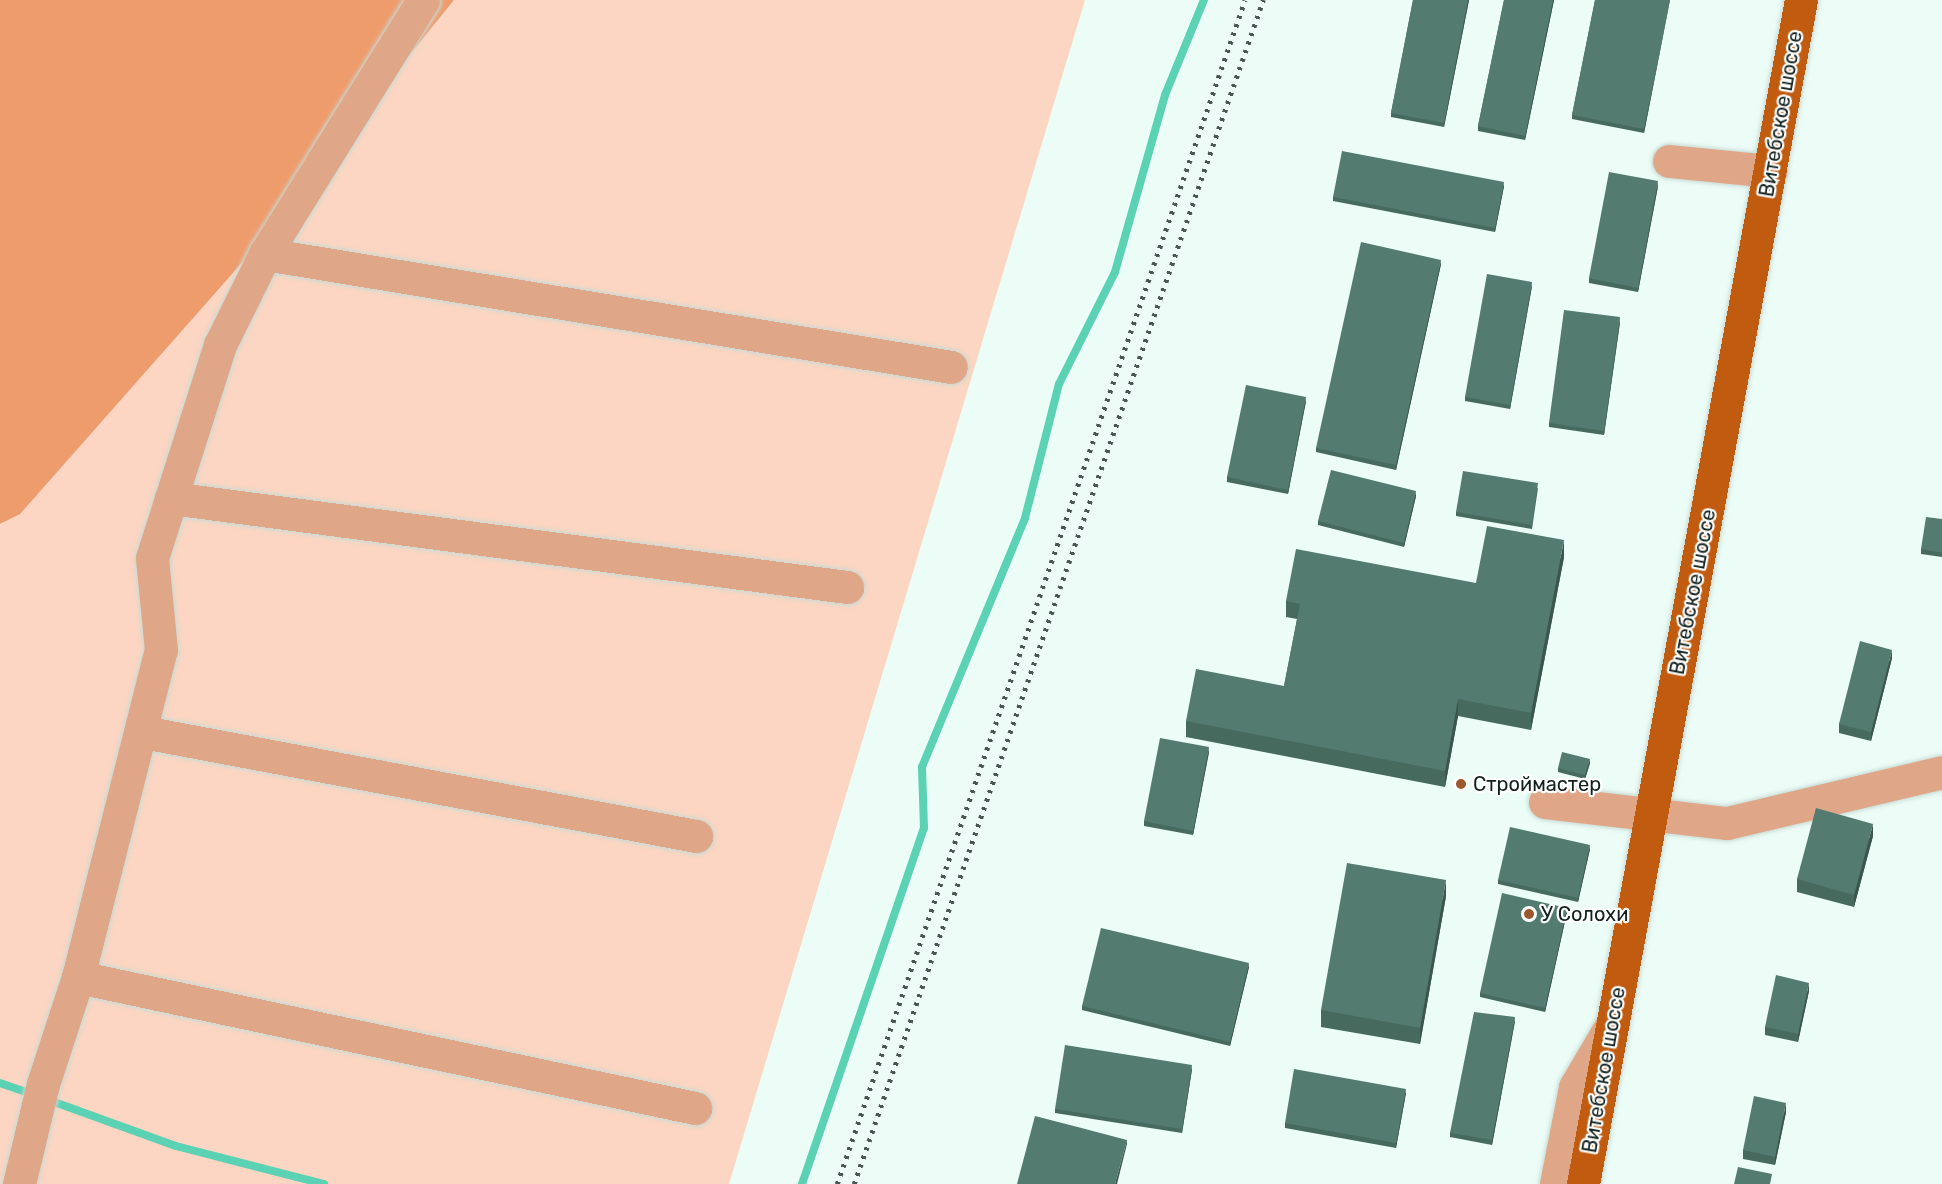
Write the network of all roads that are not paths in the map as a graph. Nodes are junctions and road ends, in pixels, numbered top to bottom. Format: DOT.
graph roads {
  1 [pos="423,0"];
  2 [pos="1801,0"];
  3 [pos="1669,161"];
  4 [pos="1771,171"];
  5 [pos="265,254"];
  6 [pos="951,367"];
  7 [pos="171,498"];
  8 [pos="847,587"];
  9 [pos="143,732"];
  10 [pos="1942,772"];
  11 [pos="1545,801"];
  12 [pos="1652,813"];
  13 [pos="696,836"];
  14 [pos="78,977"];
  15 [pos="695,1108"];
  16 [pos="1580,1182"];
  17 [pos="19,1184"];
  1 -- 5 [label="street"];
  2 -- 4 [label="main road, Витебское шоссе"];
  3 -- 4 [label="street"];
  4 -- 12 [label="main road, Витебское шоссе"];
  5 -- 6 [label="street"];
  5 -- 7 [label="street"];
  7 -- 8 [label="street"];
  7 -- 9 [label="street"];
  9 -- 13 [label="street"];
  9 -- 14 [label="street"];
  10 -- 12 [label="street"];
  11 -- 12 [label="street"];
  12 -- 16 [label="main road, Витебское шоссе"];
  14 -- 15 [label="street"];
  14 -- 17 [label="street"];
}
